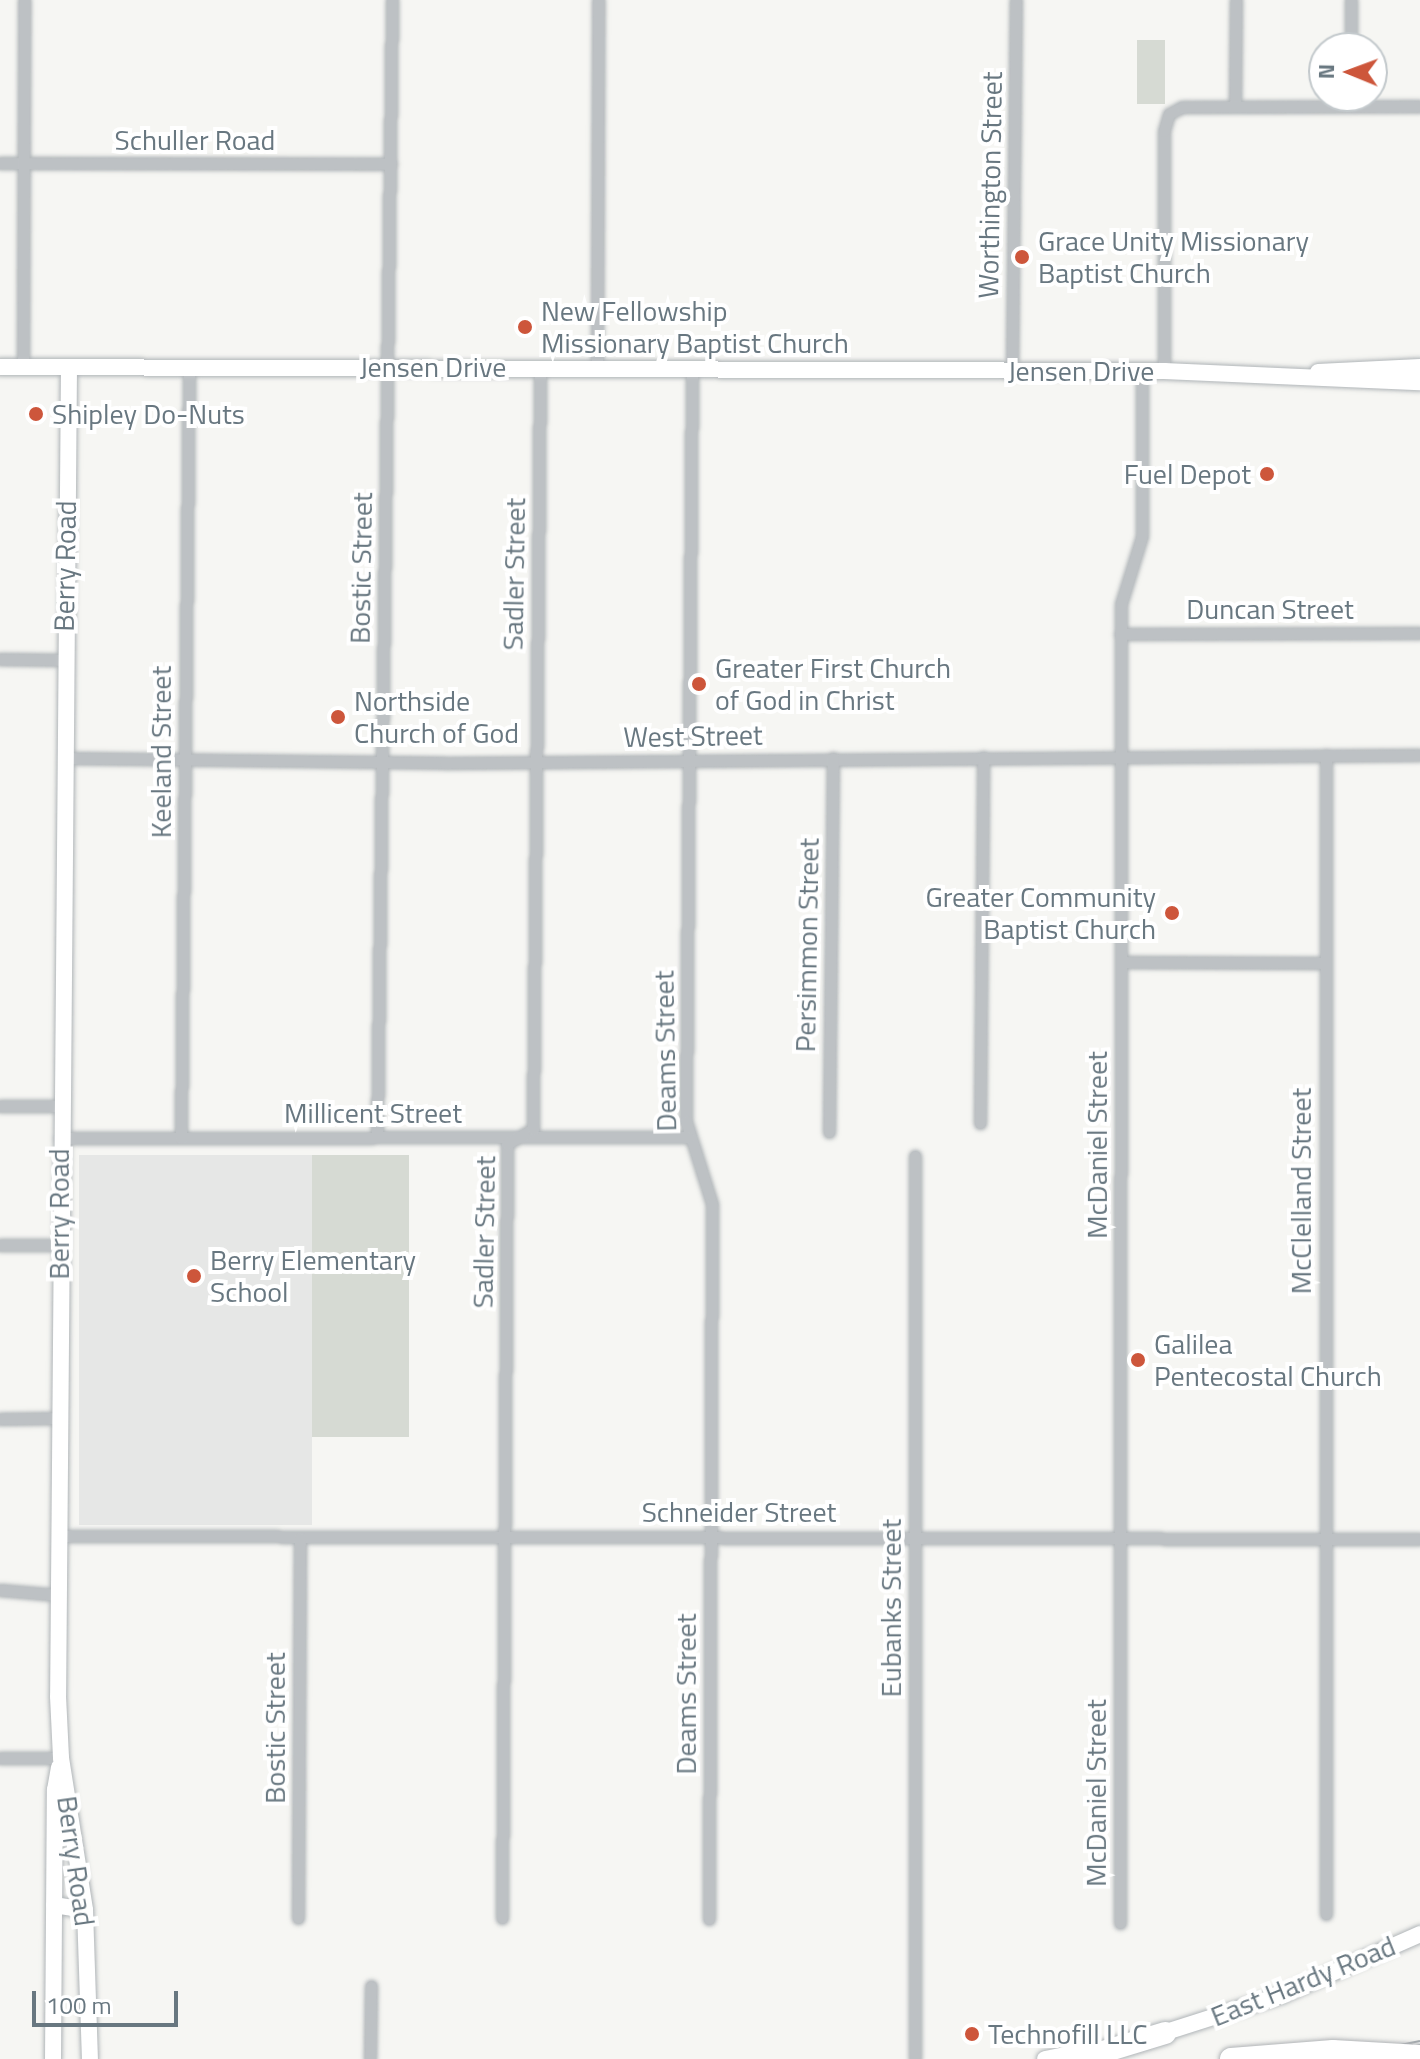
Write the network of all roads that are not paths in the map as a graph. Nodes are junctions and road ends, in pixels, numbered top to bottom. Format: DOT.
graph roads {
  1 [pos="24,0"];
  2 [pos="392,0"];
  3 [pos="598,0"];
  4 [pos="1016,0"];
  5 [pos="1236,0"];
  6 [pos="1351,0"];
  7 [pos="1351,32"];
  8 [pos="1308,103"];
  9 [pos="1388,104"];
  10 [pos="1235,106"];
  11 [pos="1420,106"];
  12 [pos="0,163"];
  13 [pos="23,163"];
  14 [pos="391,164"];
  15 [pos="23,366"];
  16 [pos="0,367"];
  17 [pos="69,367"];
  18 [pos="189,367"];
  19 [pos="387,367"];
  20 [pos="597,367"];
  21 [pos="1420,367"];
  22 [pos="540,368"];
  23 [pos="692,370"];
  24 [pos="1012,370"];
  25 [pos="1142,371"];
  26 [pos="1164,371"];
  27 [pos="1375,374"];
  28 [pos="1420,382"];
  29 [pos="1420,633"];
  30 [pos="1120,634"];
  31 [pos="0,659"];
  32 [pos="64,660"];
  33 [pos="1326,755"];
  34 [pos="1420,755"];
  35 [pos="1121,756"];
  36 [pos="983,757"];
  37 [pos="63,758"];
  38 [pos="833,758"];
  39 [pos="186,759"];
  40 [pos="536,761"];
  41 [pos="383,762"];
  42 [pos="689,762"];
  43 [pos="1122,962"];
  44 [pos="1325,963"];
  45 [pos="0,1106"];
  46 [pos="59,1106"];
  47 [pos="980,1123"];
  48 [pos="829,1132"];
  49 [pos="377,1136"];
  50 [pos="688,1137"];
  51 [pos="59,1138"];
  52 [pos="181,1138"];
  53 [pos="522,1138"];
  54 [pos="915,1156"];
  55 [pos="0,1245"];
  56 [pos="59,1245"];
  57 [pos="58,1418"];
  58 [pos="0,1419"];
  59 [pos="504,1535"];
  60 [pos="57,1536"];
  61 [pos="710,1536"];
  62 [pos="915,1537"];
  63 [pos="300,1538"];
  64 [pos="1120,1538"];
  65 [pos="1324,1539"];
  66 [pos="1420,1539"];
  67 [pos="0,1590"];
  68 [pos="58,1595"];
  69 [pos="0,1758"];
  70 [pos="61,1758"];
  71 [pos="54,1905"];
  72 [pos="85,1910"];
  73 [pos="1326,1914"];
  74 [pos="298,1918"];
  75 [pos="502,1918"];
  76 [pos="709,1919"];
  77 [pos="1120,1923"];
  78 [pos="1420,1934"];
  79 [pos="371,1986"];
  80 [pos="1165,2033"];
  81 [pos="1420,2056"];
  82 [pos="53,2059"];
  83 [pos="90,2059"];
  84 [pos="370,2059"];
  85 [pos="915,2059"];
  86 [pos="1045,2059"];
  87 [pos="1080,2059"];
  88 [pos="1231,2059"];
  1 -- 13 [label="street"];
  2 -- 14 [label="street, Bostic Street"];
  3 -- 20 [label="street"];
  4 -- 24 [label="street, Worthington Street"];
  5 -- 10 [label="street"];
  6 -- 7 [label="street"];
  8 -- 10 [label="street"];
  9 -- 11 [label="street"];
  10 -- 26 [label="street"];
  12 -- 13 [label="street, Schuller Road"];
  13 -- 14 [label="street, Schuller Road"];
  13 -- 15 [label="street"];
  14 -- 19 [label="street, Bostic Street"];
  15 -- 16 [label="main road, Jensen Drive"];
  15 -- 17 [label="main road, Jensen Drive"];
  17 -- 18 [label="main road, Jensen Drive"];
  17 -- 32 [label="main road, Berry Road"];
  18 -- 19 [label="main road, Jensen Drive"];
  18 -- 39 [label="street, Keeland Street"];
  19 -- 22 [label="main road, Jensen Drive"];
  19 -- 41 [label="street, Bostic Street"];
  20 -- 22 [label="main road, Jensen Drive"];
  20 -- 23 [label="main road, Jensen Drive"];
  21 -- 27 [label="main road, Jensen Drive"];
  22 -- 40 [label="street, Sadler Street"];
  23 -- 24 [label="main road, Jensen Drive"];
  23 -- 42 [label="street, Deams Street"];
  24 -- 25 [label="main road, Jensen Drive"];
  25 -- 26 [label="main road, Jensen Drive"];
  25 -- 30 [label="street, McDaniel Street"];
  26 -- 27 [label="main road, Jensen Drive"];
  27 -- 28 [label="main road, Jensen Drive"];
  29 -- 30 [label="street, Duncan Street"];
  30 -- 35 [label="street, McDaniel Street"];
  31 -- 32 [label="street"];
  32 -- 37 [label="main road, Berry Road"];
  33 -- 34 [label="street, West Street"];
  33 -- 35 [label="street, West Street"];
  33 -- 44 [label="street, McClelland Street"];
  35 -- 36 [label="street, West Street"];
  35 -- 43 [label="street, McDaniel Street"];
  36 -- 38 [label="street, West Street"];
  36 -- 47 [label="street"];
  37 -- 39 [label="street, West Street"];
  37 -- 46 [label="main road, Berry Road"];
  38 -- 42 [label="street, West Street"];
  38 -- 48 [label="street, Persimmon Street"];
  39 -- 41 [label="street, West Street"];
  39 -- 52 [label="street, Keeland Street"];
  40 -- 41 [label="street, West Street"];
  40 -- 42 [label="street, West Street"];
  40 -- 53 [label="street, Sadler Street"];
  41 -- 49 [label="street, Bostic Street"];
  42 -- 50 [label="street, Deams Street"];
  43 -- 44 [label="street"];
  43 -- 64 [label="street, McDaniel Street"];
  44 -- 65 [label="street, McClelland Street"];
  45 -- 46 [label="street"];
  46 -- 51 [label="main road, Berry Road"];
  49 -- 52 [label="street, Millicent Street"];
  49 -- 53 [label="street, Millicent Street"];
  50 -- 53 [label="street, Millicent Street"];
  50 -- 61 [label="street, Deams Street"];
  51 -- 52 [label="street, Millicent Street"];
  51 -- 56 [label="main road, Berry Road"];
  53 -- 59 [label="street, Sadler Street"];
  54 -- 62 [label="street, Eubanks Street"];
  55 -- 56 [label="street"];
  56 -- 57 [label="main road, Berry Road"];
  57 -- 58 [label="street"];
  57 -- 60 [label="main road, Berry Road"];
  59 -- 61 [label="street, Schneider Street"];
  59 -- 63 [label="street, Schneider Street"];
  59 -- 75 [label="street, Sadler Street"];
  60 -- 63 [label="street, Schneider Street"];
  60 -- 68 [label="main road, Berry Road"];
  61 -- 62 [label="street, Schneider Street"];
  61 -- 76 [label="street, Deams Street"];
  62 -- 64 [label="street, Schneider Street"];
  62 -- 85 [label="street, Eubanks Street"];
  63 -- 74 [label="street, Bostic Street"];
  64 -- 65 [label="street, Schneider Street"];
  64 -- 77 [label="street, McDaniel Street"];
  65 -- 66 [label="street, Schneider Street"];
  65 -- 73 [label="street, McClelland Street"];
  67 -- 68 [label="street"];
  68 -- 70 [label="main road, Berry Road"];
  69 -- 70 [label="street"];
  70 -- 71 [label="main road"];
  70 -- 72 [label="main road, Berry Road"];
  71 -- 72 [label="main road"];
  71 -- 82 [label="main road"];
  72 -- 83 [label="main road, Berry Road"];
  78 -- 80 [label="main road, East Hardy Road"];
  79 -- 84 [label="street"];
  80 -- 86 [label="main road, East Hardy Road"];
  80 -- 87 [label="highway"];
  81 -- 88 [label="highway, bridge"];
}
